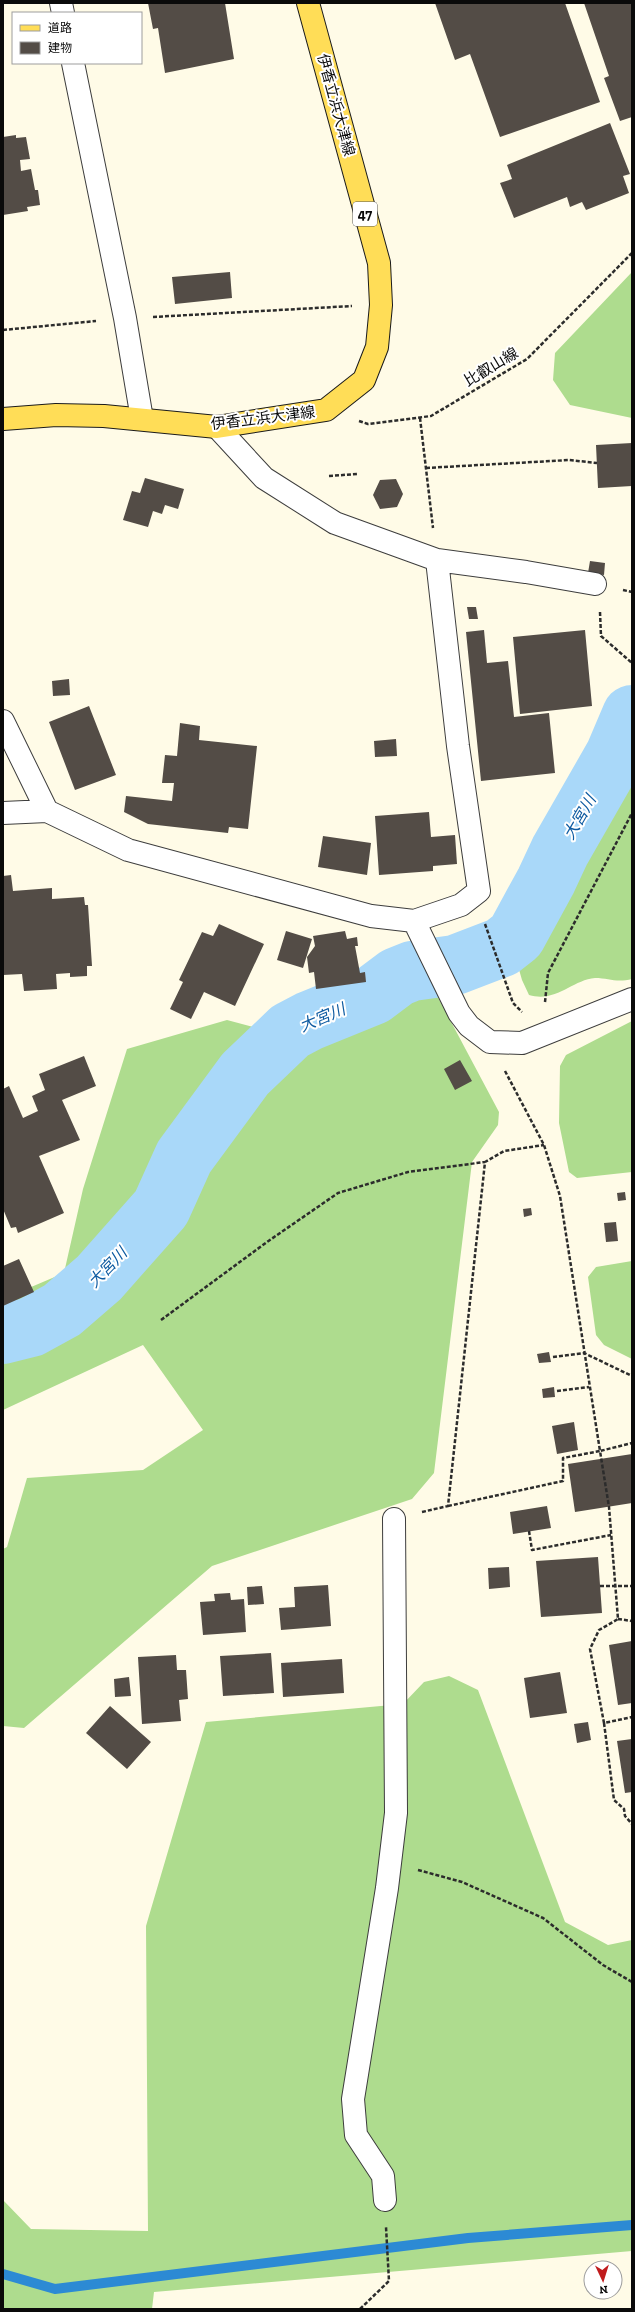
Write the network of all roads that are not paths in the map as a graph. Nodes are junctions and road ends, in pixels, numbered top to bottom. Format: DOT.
graph roads {
  1 [pos="308,3"];
  2 [pos="73,64"];
  3 [pos="3,419"];
  4 [pos="142,419"];
  5 [pos="216,428"];
  6 [pos="437,560"];
  7 [pos="595,584"];
  8 [pos="3,721"];
  9 [pos="46,811"];
  10 [pos="3,813"];
  11 [pos="414,921"];
  12 [pos="632,999"];
  13 [pos="394,1519"];
  14 [pos="385,2200"];
  1 -- 5 [label="main road, 伊香立浜大津線 / 47"];
  2 -- 4 [label="street"];
  3 -- 4 [label="main road, 伊香立浜大津線 / 47"];
  4 -- 5 [label="main road, 伊香立浜大津線 / 47"];
  5 -- 6 [label="street"];
  6 -- 7 [label="street"];
  6 -- 11 [label="street"];
  8 -- 9 [label="street"];
  9 -- 10 [label="street"];
  9 -- 11 [label="street"];
  11 -- 12 [label="street"];
  13 -- 14 [label="street"];
}
